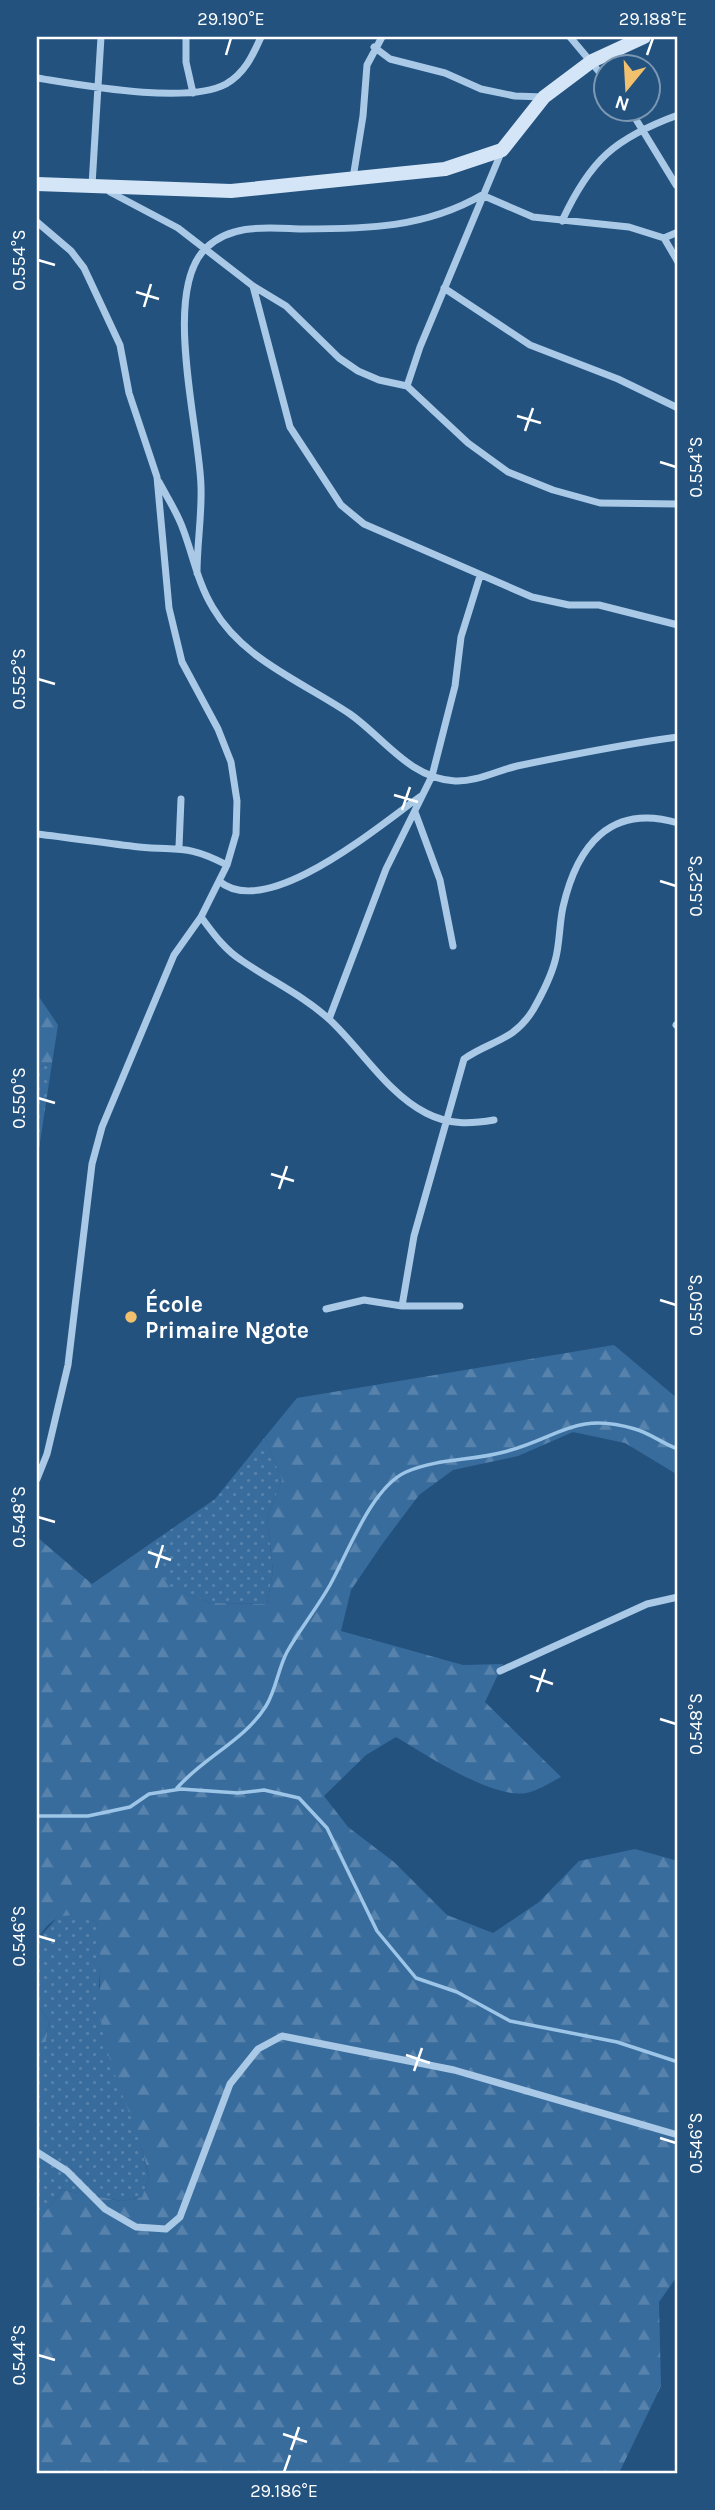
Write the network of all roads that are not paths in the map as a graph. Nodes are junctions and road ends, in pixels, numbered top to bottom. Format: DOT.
graph roads {
  1 [pos="102,37"];
  2 [pos="186,37"];
  3 [pos="261,37"];
  4 [pos="382,37"];
  5 [pos="570,37"];
  6 [pos="644,37"];
  7 [pos="374,47"];
  8 [pos="612,52"];
  9 [pos="592,61"];
  10 [pos="37,78"];
  11 [pos="100,88"];
  12 [pos="193,93"];
  13 [pos="544,97"];
  14 [pos="678,116"];
  15 [pos="640,122"];
  16 [pos="644,128"];
  17 [pos="502,149"];
  18 [pos="352,180"];
  19 [pos="37,184"];
  20 [pos="90,184"];
  21 [pos="676,185"];
  22 [pos="482,195"];
  23 [pos="562,221"];
  24 [pos="37,222"];
  25 [pos="678,232"];
  26 [pos="663,238"];
  27 [pos="204,249"];
  28 [pos="678,262"];
  29 [pos="253,286"];
  30 [pos="444,288"];
  31 [pos="407,386"];
  32 [pos="678,408"];
  33 [pos="157,477"];
  34 [pos="678,504"];
  35 [pos="197,573"];
  36 [pos="480,576"];
  37 [pos="678,625"];
  38 [pos="678,737"];
  39 [pos="432,776"];
  40 [pos="422,796"];
  41 [pos="181,799"];
  42 [pos="414,811"];
  43 [pos="678,823"];
  44 [pos="37,834"];
  45 [pos="179,847"];
  46 [pos="227,865"];
  47 [pos="219,881"];
  48 [pos="201,917"];
  49 [pos="453,946"];
  50 [pos="329,1019"];
  51 [pos="495,1120"];
  52 [pos="448,1122"];
  53 [pos="402,1306"];
  54 [pos="460,1306"];
  55 [pos="326,1309"];
  56 [pos="37,1479"];
  57 [pos="678,1597"];
  58 [pos="500,1671"];
  59 [pos="678,2135"];
  60 [pos="37,2152"];
  1 -- 11 [label="street"];
  2 -- 12 [label="street"];
  3 -- 12 [label="street"];
  4 -- 7 [label="street"];
  5 -- 9 [label="street"];
  6 -- 8 [label="street"];
  7 -- 13 [label="street"];
  7 -- 18 [label="street"];
  9 -- 13 [label="street"];
  10 -- 11 [label="street"];
  11 -- 12 [label="street"];
  11 -- 20 [label="street"];
  13 -- 17 [label="street"];
  14 -- 16 [label="street"];
  15 -- 16 [label="street"];
  16 -- 21 [label="street"];
  16 -- 23 [label="street"];
  17 -- 18 [label="street"];
  17 -- 22 [label="street"];
  18 -- 20 [label="street"];
  19 -- 20 [label="street"];
  20 -- 27 [label="street"];
  22 -- 23 [label="street"];
  22 -- 27 [label="street"];
  22 -- 30 [label="street"];
  23 -- 26 [label="street"];
  24 -- 33 [label="street"];
  25 -- 26 [label="street"];
  26 -- 28 [label="street"];
  27 -- 29 [label="street"];
  27 -- 35 [label="street"];
  29 -- 31 [label="street"];
  29 -- 36 [label="street"];
  30 -- 31 [label="street"];
  30 -- 32 [label="street"];
  31 -- 34 [label="street"];
  33 -- 35 [label="street"];
  33 -- 46 [label="street"];
  35 -- 39 [label="street"];
  36 -- 37 [label="street"];
  36 -- 39 [label="street"];
  38 -- 39 [label="street"];
  39 -- 40 [label="street"];
  40 -- 42 [label="street"];
  40 -- 47 [label="street"];
  41 -- 45 [label="street"];
  42 -- 49 [label="street"];
  42 -- 50 [label="street"];
  43 -- 52 [label="street"];
  44 -- 45 [label="street"];
  45 -- 46 [label="street"];
  46 -- 47 [label="street"];
  47 -- 48 [label="street"];
  48 -- 50 [label="street"];
  48 -- 56 [label="street"];
  50 -- 52 [label="street"];
  51 -- 52 [label="street"];
  52 -- 53 [label="street"];
  53 -- 54 [label="street"];
  53 -- 55 [label="street"];
  57 -- 58 [label="street"];
  59 -- 60 [label="street"];
}
